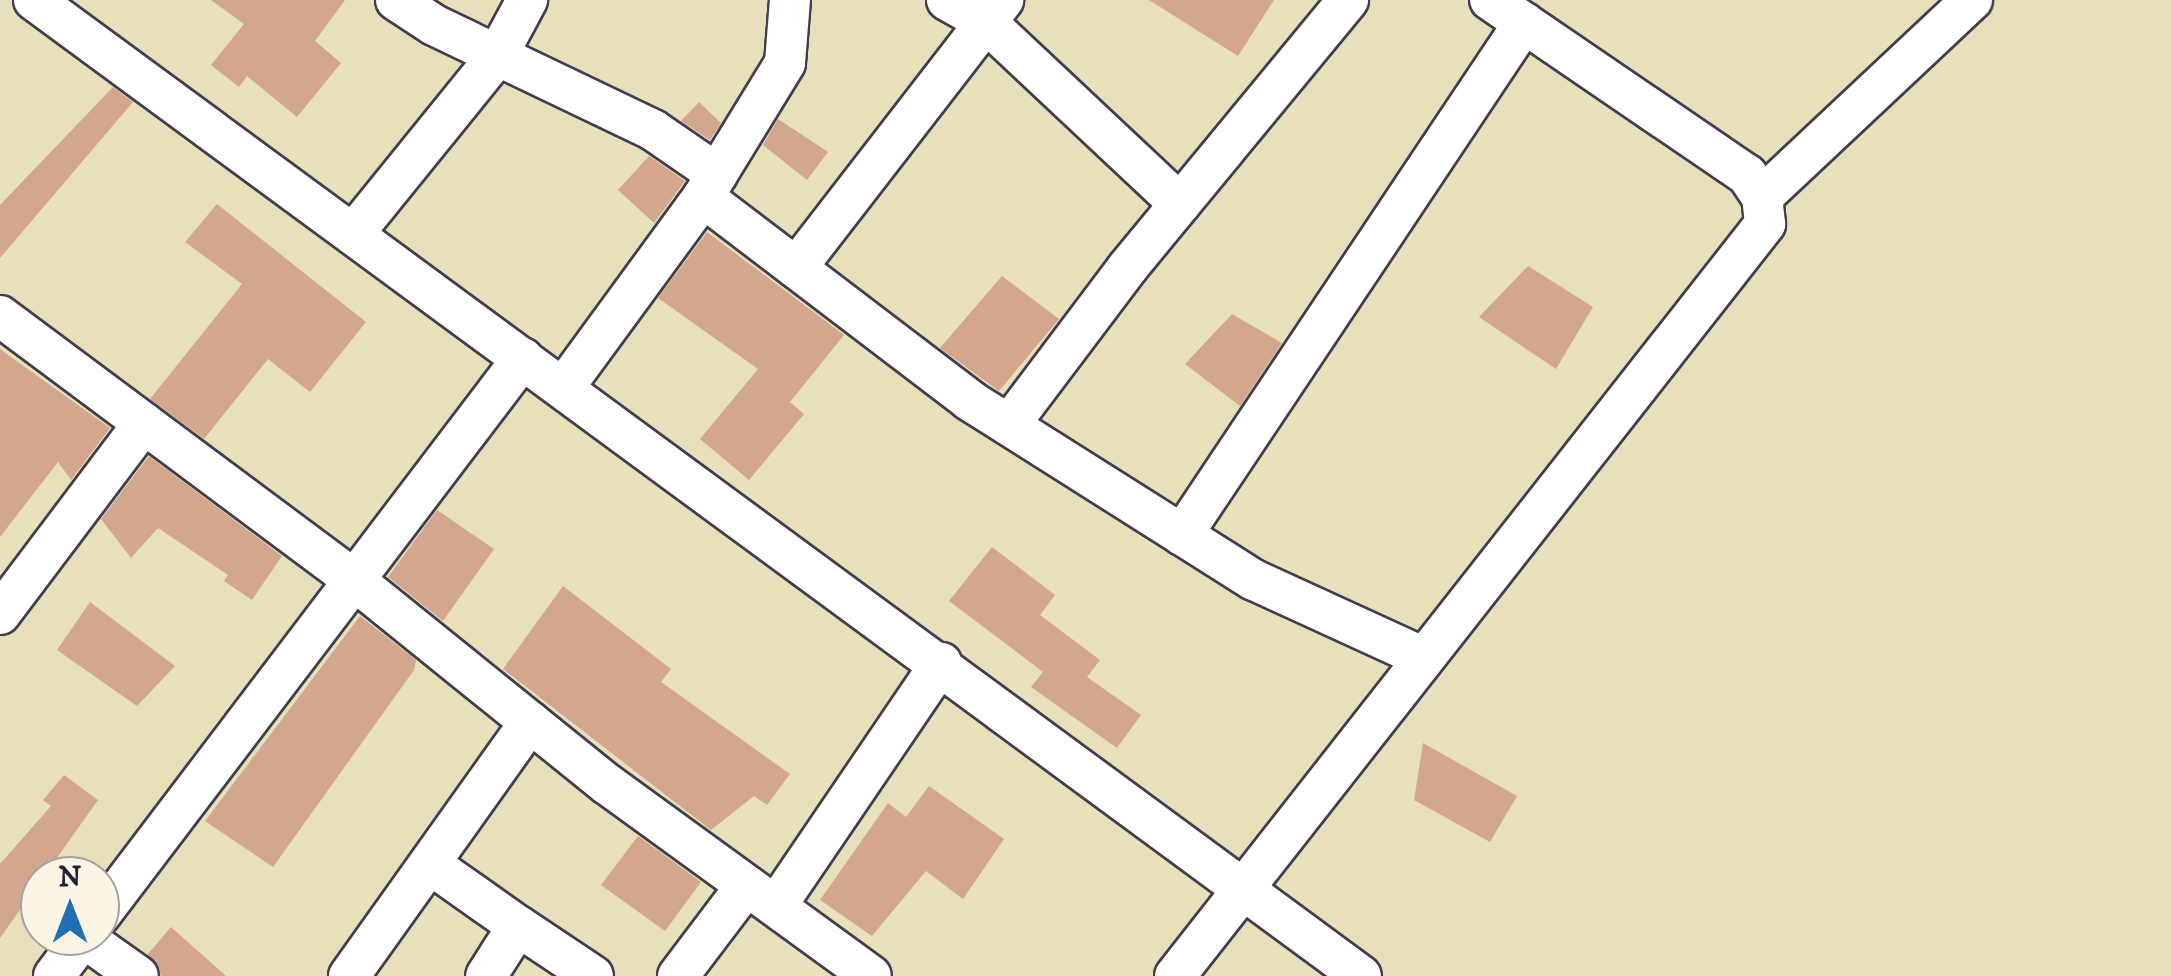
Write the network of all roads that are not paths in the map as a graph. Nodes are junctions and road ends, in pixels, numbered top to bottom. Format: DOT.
graph roads {
  1 [pos="34,0"];
  2 [pos="396,0"];
  3 [pos="526,0"];
  4 [pos="790,0"];
  5 [pos="947,0"];
  6 [pos="1348,0"];
  7 [pos="1490,0"];
  8 [pos="1972,0"];
  9 [pos="995,11"];
  10 [pos="1524,23"];
  11 [pos="497,56"];
  12 [pos="710,185"];
  13 [pos="1762,197"];
  14 [pos="1180,204"];
  15 [pos="353,234"];
  16 [pos="796,268"];
  17 [pos="7,336"];
  18 [pos="523,358"];
  19 [pos="564,387"];
  20 [pos="144,423"];
  21 [pos="1009,425"];
  22 [pos="1182,535"];
  23 [pos="354,580"];
  24 [pos="0,614"];
  25 [pos="1424,658"];
  26 [pos="941,663"];
  27 [pos="530,722"];
  28 [pos="430,864"];
  29 [pos="1244,884"];
  30 [pos="120,889"];
  31 [pos="761,896"];
  32 [pos="518,926"];
  33 [pos="69,956"];
  34 [pos="110,956"];
  35 [pos="860,973"];
  36 [pos="680,975"];
  37 [pos="54,976"];
  38 [pos="138,976"];
  39 [pos="349,976"];
  40 [pos="486,976"];
  41 [pos="594,976"];
  42 [pos="1174,976"];
  43 [pos="1361,976"];
  1 -- 15 [label="street"];
  2 -- 11 [label="street"];
  3 -- 11 [label="street"];
  4 -- 12 [label="street"];
  5 -- 9 [label="street"];
  6 -- 14 [label="street"];
  7 -- 10 [label="street"];
  8 -- 13 [label="street"];
  9 -- 14 [label="street"];
  9 -- 16 [label="street"];
  10 -- 13 [label="street"];
  10 -- 22 [label="street"];
  11 -- 12 [label="street"];
  11 -- 15 [label="street"];
  12 -- 16 [label="street"];
  12 -- 19 [label="street"];
  13 -- 25 [label="street"];
  14 -- 21 [label="street"];
  15 -- 18 [label="street"];
  16 -- 21 [label="street"];
  17 -- 20 [label="street"];
  18 -- 19 [label="street"];
  18 -- 23 [label="street"];
  19 -- 26 [label="street"];
  20 -- 23 [label="street"];
  20 -- 24 [label="street"];
  21 -- 22 [label="street"];
  22 -- 25 [label="street"];
  23 -- 27 [label="street"];
  23 -- 30 [label="street"];
  25 -- 29 [label="street"];
  26 -- 29 [label="street"];
  26 -- 31 [label="street"];
  27 -- 28 [label="street"];
  27 -- 31 [label="street"];
  28 -- 32 [label="street"];
  28 -- 39 [label="street"];
  29 -- 42 [label="street"];
  29 -- 43 [label="street"];
  31 -- 35 [label="street"];
  31 -- 36 [label="street"];
  32 -- 40 [label="street"];
  32 -- 41 [label="street"];
  33 -- 37 [label="street"];
  34 -- 38 [label="street"];
}
